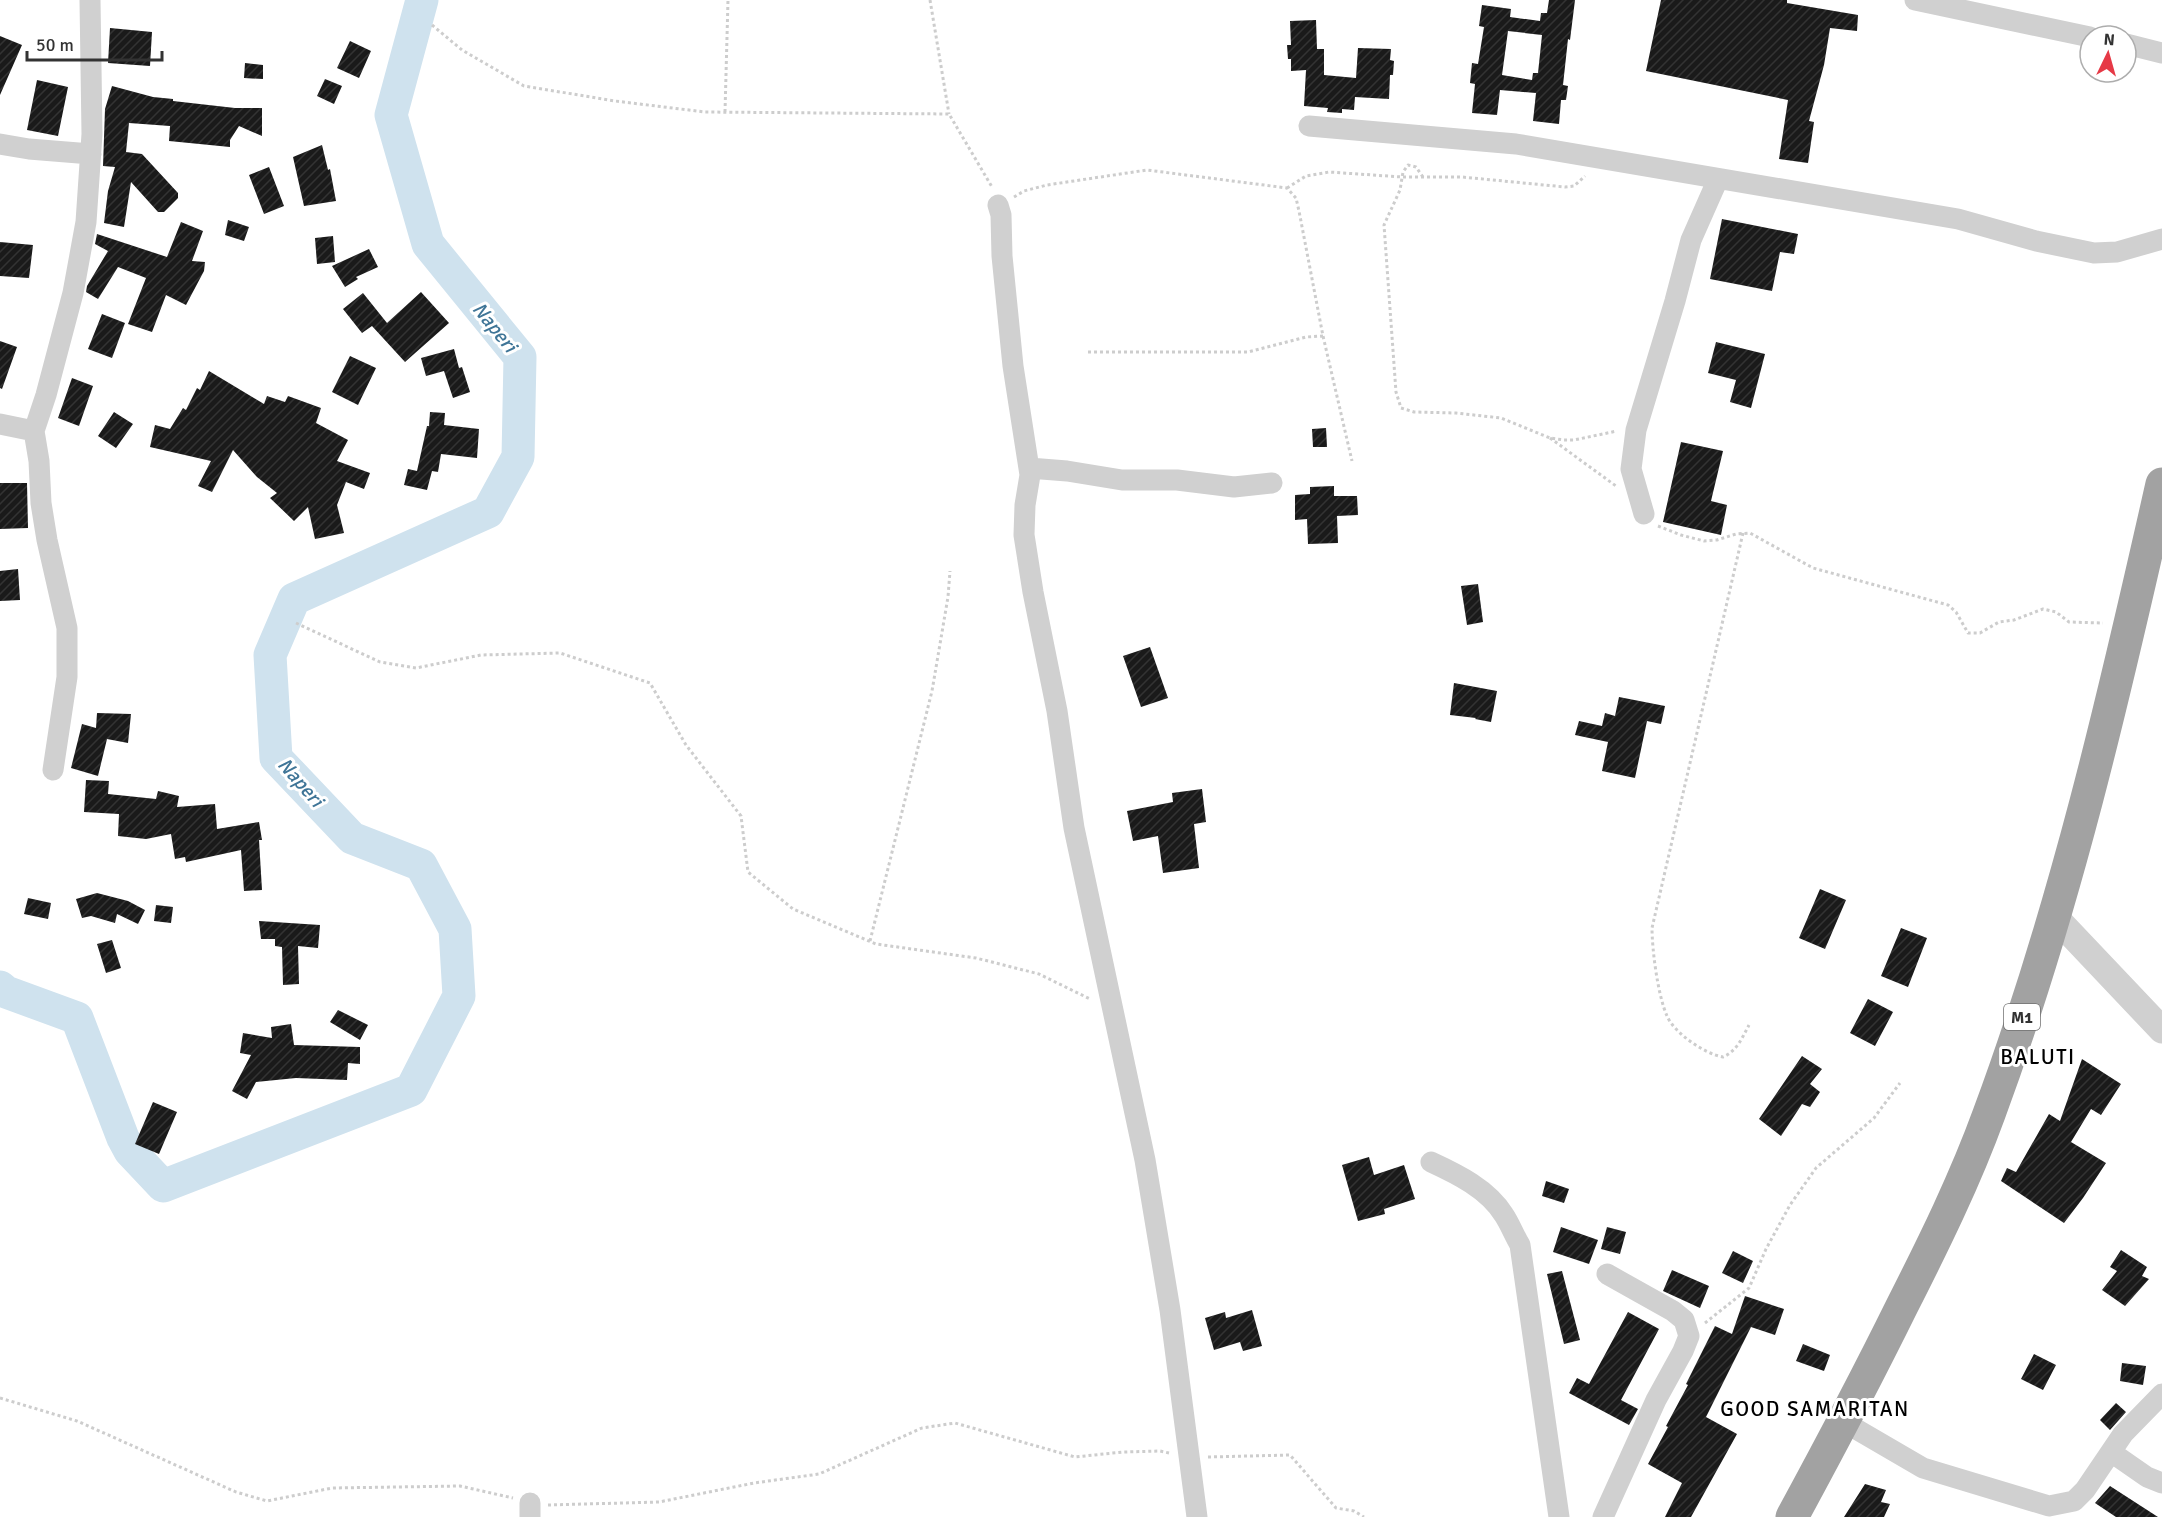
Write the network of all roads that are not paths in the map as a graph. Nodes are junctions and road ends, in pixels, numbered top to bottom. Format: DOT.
graph roads {
  1 [pos="90,0"];
  2 [pos="1915,0"];
  3 [pos="2078,34"];
  4 [pos="2138,47"];
  5 [pos="2162,53"];
  6 [pos="1309,126"];
  7 [pos="0,144"];
  8 [pos="91,154"];
  9 [pos="1718,179"];
  10 [pos="998,205"];
  11 [pos="2162,239"];
  12 [pos="0,424"];
  13 [pos="34,431"];
  14 [pos="1029,468"];
  15 [pos="1272,483"];
  16 [pos="2162,484"];
  17 [pos="1644,514"];
  18 [pos="53,770"];
  19 [pos="2055,917"];
  20 [pos="2162,1030"];
  21 [pos="1431,1162"];
  22 [pos="1607,1274"];
  23 [pos="2162,1394"];
  24 [pos="1844,1422"];
  25 [pos="2111,1452"];
  26 [pos="2162,1483"];
  27 [pos="2076,1509"];
  28 [pos="1197,1517"];
  29 [pos="1559,1517"];
  30 [pos="1603,1517"];
  31 [pos="1792,1517"];
  1 -- 8 [label="street"];
  2 -- 3 [label="street"];
  4 -- 5 [label="street"];
  6 -- 9 [label="street"];
  7 -- 8 [label="street"];
  8 -- 13 [label="street"];
  9 -- 11 [label="street"];
  9 -- 17 [label="street"];
  10 -- 14 [label="street"];
  12 -- 13 [label="street"];
  13 -- 18 [label="street"];
  14 -- 15 [label="street"];
  14 -- 28 [label="street"];
  16 -- 19 [label="highway, M1"];
  19 -- 20 [label="street"];
  19 -- 24 [label="highway, M1"];
  21 -- 29 [label="street"];
  22 -- 30 [label="street"];
  23 -- 25 [label="street"];
  24 -- 27 [label="street"];
  24 -- 31 [label="highway, M1"];
  25 -- 26 [label="street"];
  25 -- 27 [label="street"];
}
